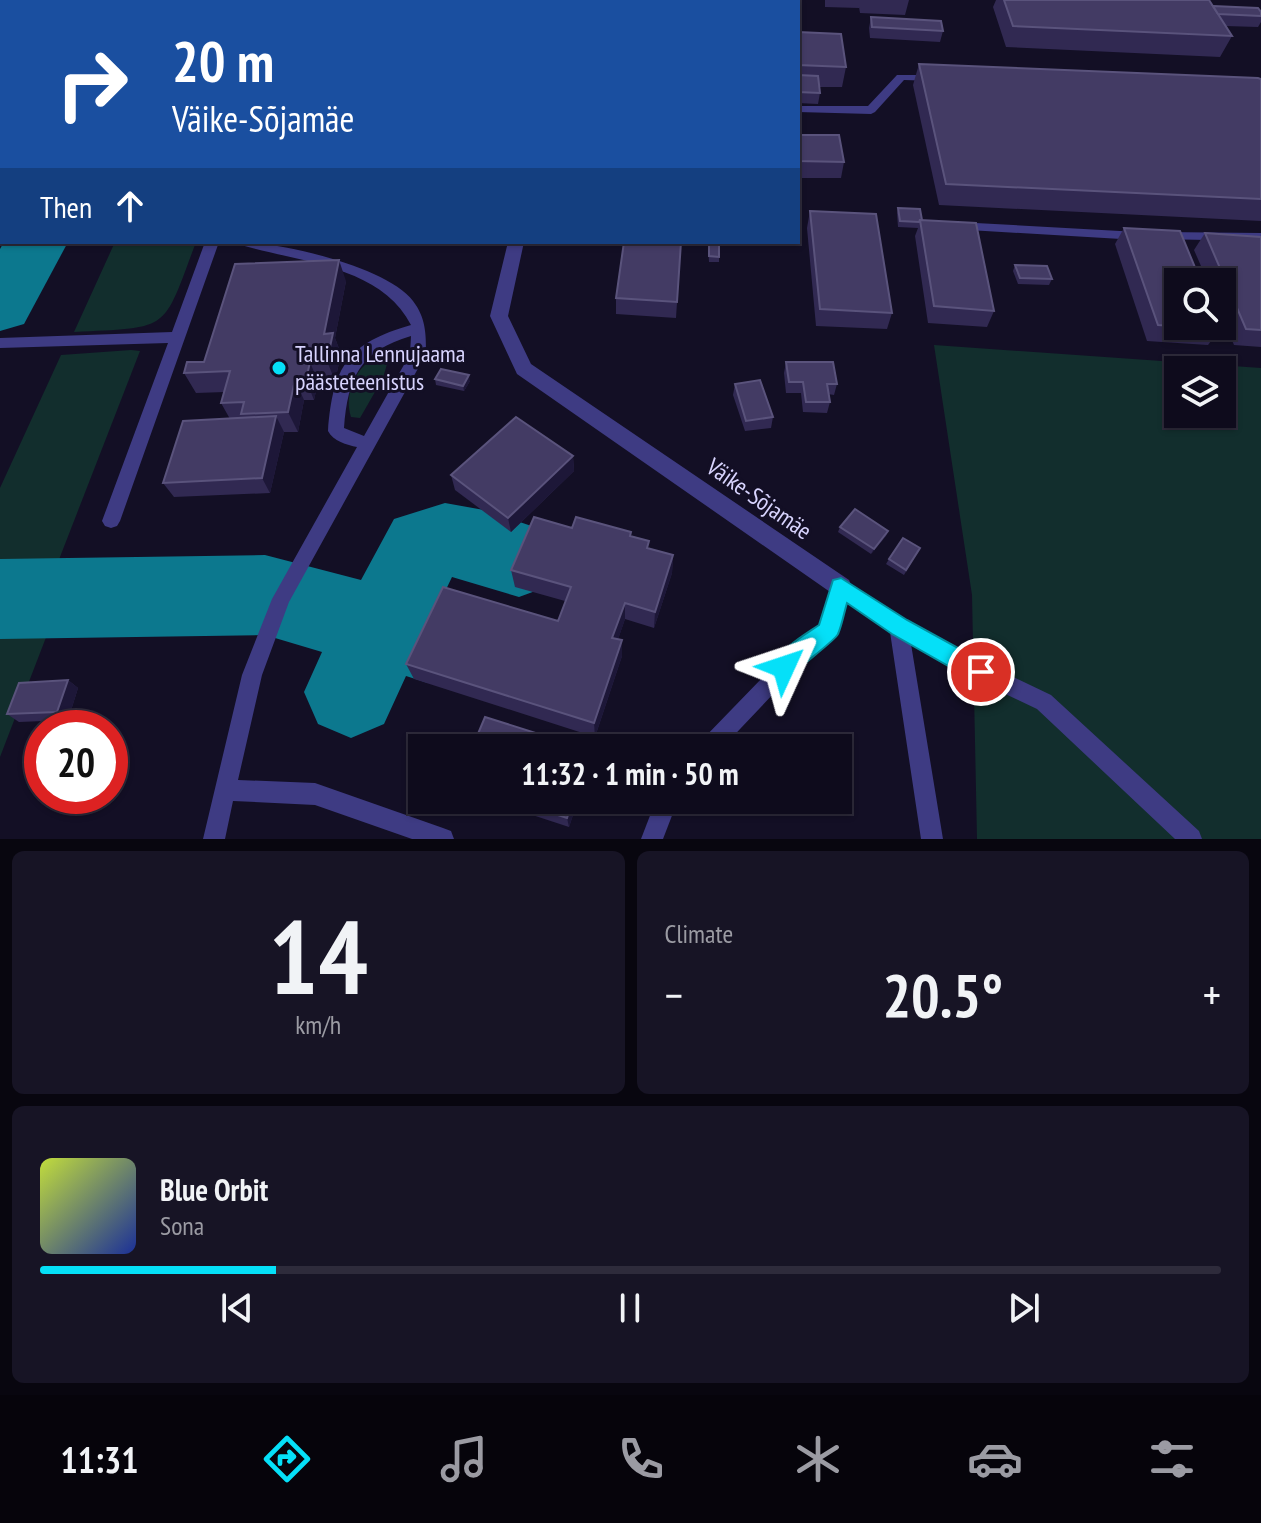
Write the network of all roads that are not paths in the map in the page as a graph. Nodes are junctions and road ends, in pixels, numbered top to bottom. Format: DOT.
graph roads {
  1 [pos="949,79"];
  2 [pos="800,109"];
  3 [pos="944,225"];
  4 [pos="1257,237"];
  5 [pos="211,244"];
  6 [pos="253,244"];
  7 [pos="516,244"];
  8 [pos="1261,252"];
  9 [pos="419,328"];
  10 [pos="177,337"];
  11 [pos="0,343"];
  12 [pos="367,443"];
  13 [pos="111,521"];
  14 [pos="841,587"];
  15 [pos="899,627"];
  16 [pos="721,734"];
  17 [pos="225,790"];
  18 [pos="662,814"];
  19 [pos="214,839"];
  20 [pos="443,839"];
  21 [pos="652,839"];
  22 [pos="932,839"];
  23 [pos="1191,839"];
  1 -- 2 [label="lane"];
  3 -- 4 [label="lane"];
  4 -- 8 [label="lane"];
  5 -- 10 [label="lane"];
  6 -- 9 [label="lane"];
  7 -- 14 [label="street, Väike-Sõjamäe"];
  9 -- 12 [label="lane"];
  9 -- 12 [label="lane"];
  10 -- 11 [label="lane"];
  10 -- 13 [label="lane"];
  12 -- 17 [label="lane"];
  14 -- 15 [label="lane, Väike-Sõjamäe"];
  14 -- 16 [label="lane"];
  15 -- 22 [label="lane"];
  15 -- 23 [label="lane, Väike-Sõjamäe"];
  17 -- 19 [label="lane"];
  17 -- 20 [label="lane"];
  18 -- 21 [label="lane"];
}
